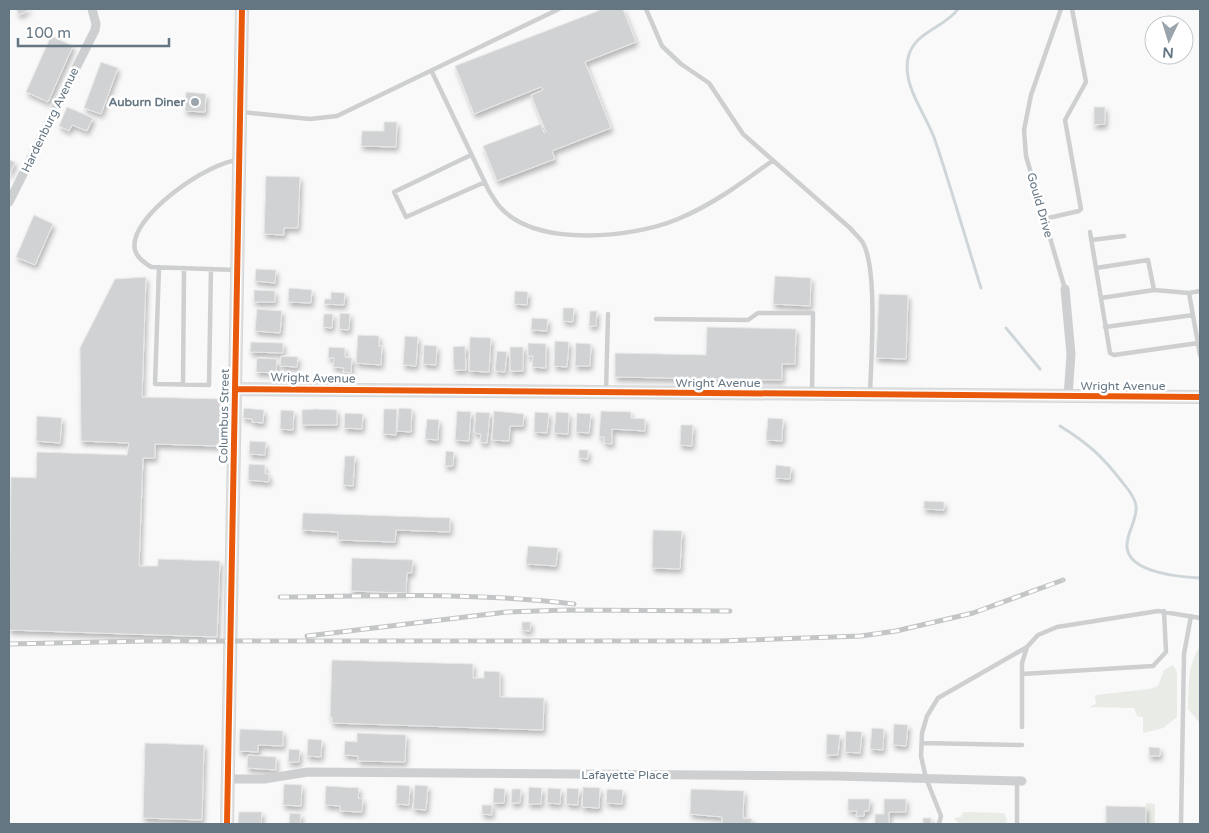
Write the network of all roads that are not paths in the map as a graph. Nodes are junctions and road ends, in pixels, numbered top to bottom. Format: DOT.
graph roads {
  1 [pos="92,9"];
  2 [pos="242,9"];
  3 [pos="559,9"];
  4 [pos="646,9"];
  5 [pos="1061,9"];
  6 [pos="1072,9"];
  7 [pos="432,72"];
  8 [pos="240,112"];
  9 [pos="471,155"];
  10 [pos="239,160"];
  11 [pos="772,161"];
  12 [pos="485,182"];
  13 [pos="9,202"];
  14 [pos="1044,219"];
  15 [pos="1090,232"];
  16 [pos="1124,236"];
  17 [pos="1091,240"];
  18 [pos="159,267"];
  19 [pos="184,268"];
  20 [pos="1096,268"];
  21 [pos="211,269"];
  22 [pos="238,270"];
  23 [pos="1065,289"];
  24 [pos="1154,290"];
  25 [pos="1200,291"];
  26 [pos="1189,293"];
  27 [pos="1101,298"];
  28 [pos="608,314"];
  29 [pos="1194,318"];
  30 [pos="656,319"];
  31 [pos="1200,320"];
  32 [pos="1105,327"];
  33 [pos="1199,346"];
  34 [pos="1200,355"];
  35 [pos="183,384"];
  36 [pos="236,389"];
  37 [pos="606,393"];
  38 [pos="812,395"];
  39 [pos="870,395"];
  40 [pos="1068,396"];
  41 [pos="1200,397"];
  42 [pos="1164,611"];
  43 [pos="1192,616"];
  44 [pos="1200,618"];
  45 [pos="1027,647"];
  46 [pos="1022,674"];
  47 [pos="1022,726"];
  48 [pos="922,744"];
  49 [pos="1022,745"];
  50 [pos="926,778"];
  51 [pos="228,779"];
  52 [pos="1019,780"];
  53 [pos="228,824"];
  54 [pos="939,824"];
  55 [pos="1017,824"];
  56 [pos="1181,824"];
  1 -- 13 [label="street, Hardenburg Avenue"];
  2 -- 8 [label="street, Columbus Street"];
  3 -- 7 [label="lane"];
  4 -- 11 [label="lane"];
  5 -- 14 [label="lane, Gould Drive"];
  6 -- 14 [label="lane"];
  7 -- 8 [label="lane"];
  7 -- 9 [label="lane"];
  8 -- 10 [label="street, Columbus Street"];
  9 -- 12 [label="lane"];
  9 -- 12 [label="lane"];
  10 -- 18 [label="lane"];
  10 -- 22 [label="street, Columbus Street"];
  11 -- 12 [label="lane"];
  11 -- 39 [label="lane"];
  14 -- 23 [label="lane, Gould Drive"];
  15 -- 17 [label="lane"];
  16 -- 17 [label="lane"];
  17 -- 20 [label="lane"];
  18 -- 19 [label="lane"];
  18 -- 35 [label="lane"];
  19 -- 21 [label="lane"];
  19 -- 35 [label="lane"];
  20 -- 24 [label="lane"];
  20 -- 27 [label="lane"];
  21 -- 22 [label="lane"];
  21 -- 35 [label="lane"];
  22 -- 36 [label="street, Columbus Street"];
  23 -- 40 [label="street, Gould Drive"];
  24 -- 26 [label="lane"];
  24 -- 27 [label="lane"];
  25 -- 26 [label="lane"];
  26 -- 29 [label="lane"];
  27 -- 32 [label="lane"];
  28 -- 37 [label="lane"];
  29 -- 31 [label="lane"];
  29 -- 32 [label="lane"];
  29 -- 33 [label="lane"];
  30 -- 38 [label="lane"];
  32 -- 33 [label="lane"];
  33 -- 34 [label="lane"];
  36 -- 37 [label="street, Wright Avenue"];
  36 -- 51 [label="street, Columbus Street"];
  37 -- 38 [label="street, Wright Avenue"];
  38 -- 39 [label="street, Wright Avenue"];
  39 -- 40 [label="street, Wright Avenue"];
  40 -- 41 [label="street, Wright Avenue"];
  42 -- 43 [label="lane"];
  42 -- 45 [label="lane"];
  42 -- 46 [label="lane"];
  43 -- 44 [label="lane"];
  43 -- 56 [label="lane"];
  45 -- 46 [label="lane"];
  45 -- 48 [label="lane"];
  46 -- 47 [label="lane"];
  48 -- 49 [label="lane"];
  48 -- 50 [label="lane"];
  50 -- 51 [label="street, Lafayette Place"];
  50 -- 52 [label="street, Lafayette Place"];
  50 -- 54 [label="lane"];
  51 -- 53 [label="street, Columbus Street"];
  52 -- 55 [label="lane"];
}
